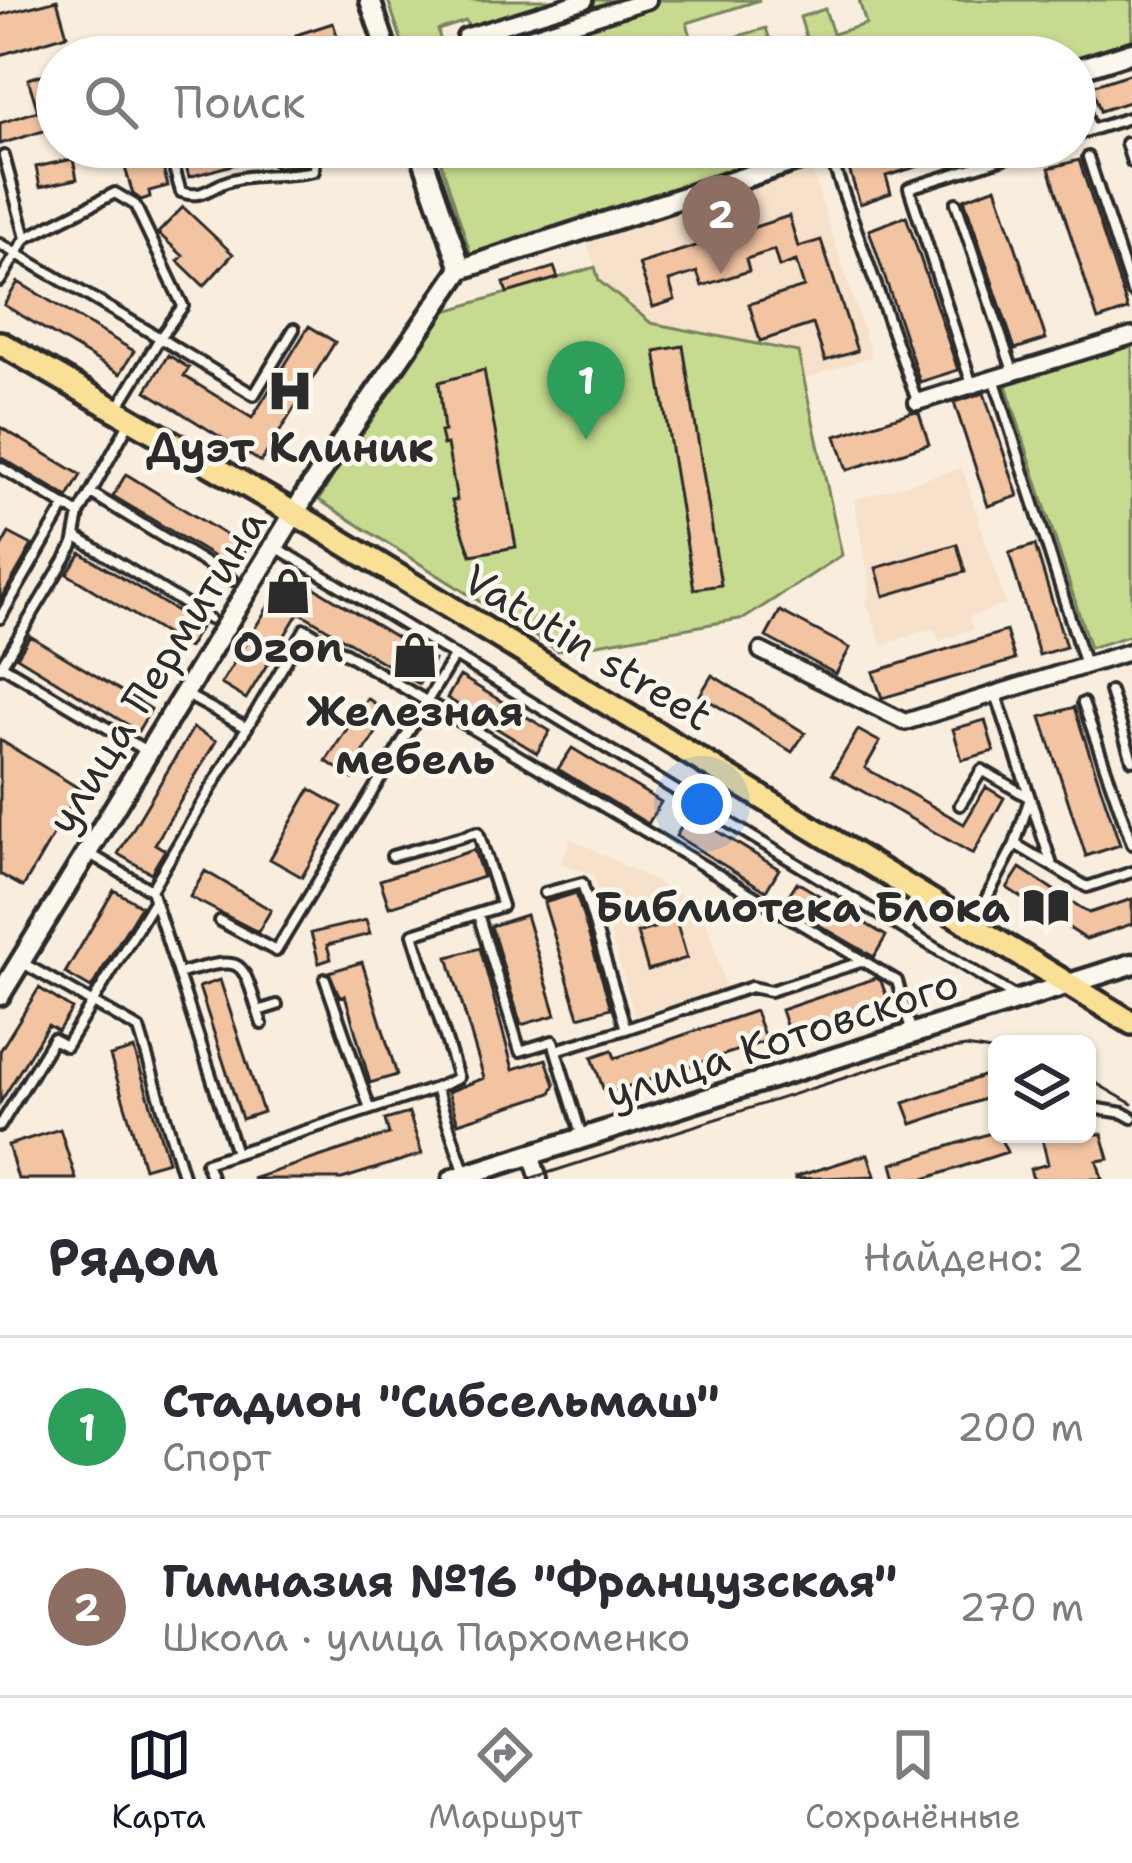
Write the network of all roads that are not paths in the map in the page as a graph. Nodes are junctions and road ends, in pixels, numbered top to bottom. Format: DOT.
graph roads {
  1 [pos="370,0"];
  2 [pos="584,0"];
  3 [pos="648,0"];
  4 [pos="382,36"];
  5 [pos="468,36"];
  6 [pos="533,36"];
  7 [pos="1132,52"];
  8 [pos="1096,63"];
  9 [pos="1132,117"];
  10 [pos="1096,128"];
  11 [pos="1126,143"];
  12 [pos="4,156"];
  13 [pos="1132,162"];
  14 [pos="174,168"];
  15 [pos="314,168"];
  16 [pos="426,168"];
  17 [pos="775,168"];
  18 [pos="840,168"];
  19 [pos="972,168"];
  20 [pos="1092,168"];
  21 [pos="956,202"];
  22 [pos="26,238"];
  23 [pos="0,244"];
  24 [pos="17,254"];
  25 [pos="460,269"];
  26 [pos="0,281"];
  27 [pos="1132,292"];
  28 [pos="294,329"];
  29 [pos="1132,336"];
  30 [pos="160,338"];
  31 [pos="0,343"];
  32 [pos="1014,372"];
  33 [pos="994,378"];
  34 [pos="972,385"];
  35 [pos="917,402"];
  36 [pos="123,416"];
  37 [pos="0,467"];
  38 [pos="91,493"];
  39 [pos="65,506"];
  40 [pos="79,514"];
  41 [pos="294,516"];
  42 [pos="75,536"];
  43 [pos="276,548"];
  44 [pos="233,580"];
  45 [pos="0,618"];
  46 [pos="209,619"];
  47 [pos="761,651"];
  48 [pos="1132,651"];
  49 [pos="454,658"];
  50 [pos="1,666"];
  51 [pos="1085,667"];
  52 [pos="1109,691"];
  53 [pos="183,693"];
  54 [pos="996,694"];
  55 [pos="427,701"];
  56 [pos="1083,703"];
  57 [pos="247,728"];
  58 [pos="148,752"];
  59 [pos="1132,760"];
  60 [pos="1030,798"];
  61 [pos="960,805"];
  62 [pos="1016,844"];
  63 [pos="1132,844"];
  64 [pos="87,853"];
  65 [pos="392,856"];
  66 [pos="1052,866"];
  67 [pos="1132,872"];
  68 [pos="545,893"];
  69 [pos="153,895"];
  70 [pos="478,914"];
  71 [pos="220,921"];
  72 [pos="971,926"];
  73 [pos="20,961"];
  74 [pos="864,961"];
  75 [pos="1132,964"];
  76 [pos="178,974"];
  77 [pos="325,979"];
  78 [pos="1069,984"];
  79 [pos="0,995"];
  80 [pos="1020,1000"];
  81 [pos="92,1003"];
  82 [pos="277,1005"];
  83 [pos="257,1011"];
  84 [pos="1132,1023"];
  85 [pos="262,1024"];
  86 [pos="626,1029"];
  87 [pos="912,1035"];
  88 [pos="556,1050"];
  89 [pos="436,1088"];
  90 [pos="1096,1108"];
  91 [pos="370,1109"];
  92 [pos="1132,1118"];
  93 [pos="0,1126"];
  94 [pos="583,1138"];
  95 [pos="236,1153"];
  96 [pos="532,1154"];
  97 [pos="459,1177"];
  98 [pos="208,1178"];
  99 [pos="184,1179"];
  100 [pos="539,1179"];
  1 -- 4 [label="street"];
  2 -- 5 [label="street"];
  3 -- 6 [label="street"];
  7 -- 8 [label="street"];
  9 -- 10 [label="lane"];
  11 -- 13 [label="lane"];
  12 -- 22 [label="lane"];
  14 -- 15 [label="lane"];
  16 -- 25 [label="street"];
  17 -- 25 [label="street"];
  18 -- 35 [label="lane"];
  19 -- 34 [label="lane"];
  20 -- 27 [label="lane"];
  21 -- 32 [label="lane"];
  22 -- 24 [label="lane"];
  22 -- 30 [label="lane"];
  23 -- 24 [label="lane"];
  24 -- 26 [label="lane"];
  24 -- 30 [label="lane"];
  25 -- 41 [label="street, улица Пермитина"];
  28 -- 30 [label="lane"];
  29 -- 32 [label="street"];
  30 -- 36 [label="lane"];
  31 -- 36 [label="main road, Vatutin street"];
  32 -- 33 [label="street"];
  33 -- 34 [label="street"];
  33 -- 51 [label="lane"];
  34 -- 35 [label="street"];
  36 -- 38 [label="lane"];
  36 -- 41 [label="main road, Vatutin street"];
  37 -- 39 [label="lane"];
  38 -- 40 [label="lane"];
  38 -- 44 [label="lane"];
  39 -- 40 [label="lane"];
  39 -- 45 [label="lane"];
  40 -- 42 [label="lane"];
  41 -- 43 [label="street, улица Пермитина"];
  41 -- 72 [label="main road, Vatutin street"];
  42 -- 46 [label="lane"];
  42 -- 50 [label="lane"];
  43 -- 49 [label="lane"];
  43 -- 53 [label="street, улица Пермитина"];
  47 -- 54 [label="street"];
  48 -- 51 [label="street"];
  49 -- 55 [label="lane"];
  49 -- 80 [label="lane"];
  50 -- 58 [label="lane"];
  51 -- 54 [label="street"];
  52 -- 59 [label="lane"];
  53 -- 57 [label="lane"];
  53 -- 58 [label="street, улица Пермитина"];
  54 -- 60 [label="lane"];
  55 -- 57 [label="lane"];
  55 -- 71 [label="lane"];
  55 -- 74 [label="lane"];
  56 -- 63 [label="lane"];
  57 -- 69 [label="lane"];
  58 -- 64 [label="street, улица Пермитина"];
  60 -- 61 [label="lane"];
  60 -- 62 [label="lane"];
  60 -- 66 [label="lane"];
  62 -- 66 [label="lane"];
  62 -- 72 [label="lane"];
  64 -- 69 [label="lane"];
  64 -- 73 [label="street, улица Пермитина"];
  65 -- 70 [label="lane"];
  66 -- 67 [label="lane"];
  68 -- 86 [label="lane"];
  69 -- 76 [label="lane"];
  69 -- 81 [label="lane"];
  70 -- 88 [label="lane"];
  70 -- 89 [label="lane"];
  72 -- 78 [label="main road, Vatutin street"];
  73 -- 79 [label="street, улица Пермитина"];
  73 -- 81 [label="lane"];
  74 -- 86 [label="lane"];
  74 -- 87 [label="lane"];
  75 -- 78 [label="street, улица Котовского"];
  76 -- 83 [label="lane"];
  76 -- 95 [label="lane"];
  77 -- 91 [label="lane"];
  78 -- 80 [label="street, улица Котовского"];
  78 -- 84 [label="main road, Vatutin street"];
  80 -- 87 [label="street, улица Котовского"];
  81 -- 93 [label="lane"];
  81 -- 99 [label="lane"];
  82 -- 83 [label="lane"];
  83 -- 85 [label="lane"];
  86 -- 88 [label="lane"];
  87 -- 94 [label="street, улица Котовского"];
  88 -- 94 [label="lane"];
  89 -- 91 [label="lane"];
  89 -- 97 [label="lane"];
  90 -- 92 [label="lane"];
  91 -- 95 [label="lane"];
  94 -- 96 [label="street, улица Котовского"];
  95 -- 98 [label="lane"];
  96 -- 97 [label="street, улица Котовского"];
  96 -- 100 [label="street"];
}
